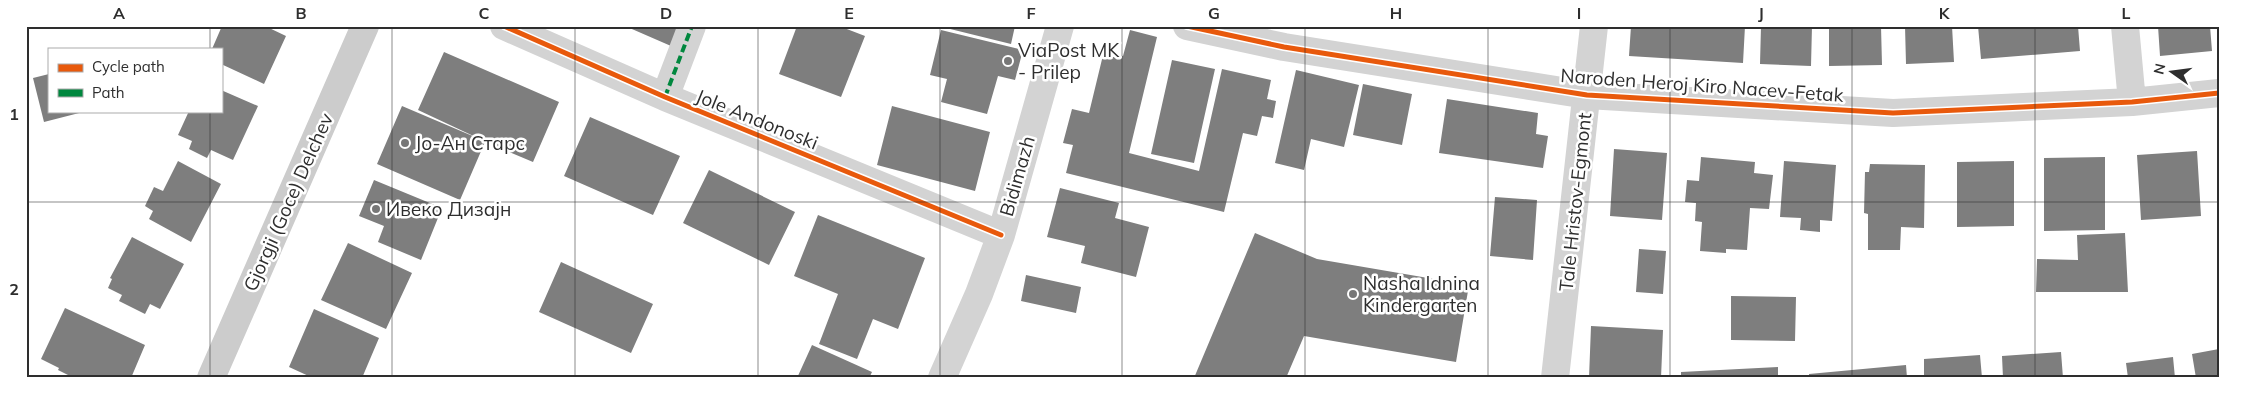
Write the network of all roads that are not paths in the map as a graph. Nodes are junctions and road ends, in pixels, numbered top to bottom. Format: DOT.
graph roads {
  1 [pos="365,26"];
  2 [pos="504,26"];
  3 [pos="692,26"];
  4 [pos="1060,26"];
  5 [pos="1187,26"];
  6 [pos="1594,26"];
  7 [pos="2125,26"];
  8 [pos="2219,93"];
  9 [pos="1587,95"];
  10 [pos="665,97"];
  11 [pos="2132,102"];
  12 [pos="1000,234"];
  13 [pos="212,378"];
  14 [pos="942,378"];
  15 [pos="1556,378"];
  1 -- 13 [label="main road, Gjorgji (Goce) Delchev"];
  2 -- 10 [label="street, Jole Andonoski"];
  3 -- 10 [label="street"];
  4 -- 12 [label="street, Bidimazh"];
  5 -- 9 [label="street, Naroden Heroj Kiro Nacev-Fetak"];
  6 -- 9 [label="street, Tale Hristov-Egmont"];
  7 -- 11 [label="street"];
  8 -- 11 [label="street, Naroden Heroj Kiro Nacev-Fetak"];
  9 -- 11 [label="street, Naroden Heroj Kiro Nacev-Fetak"];
  9 -- 15 [label="street, Tale Hristov-Egmont"];
  10 -- 12 [label="street, Jole Andonoski"];
  12 -- 14 [label="street, Bidimazh"];
}
